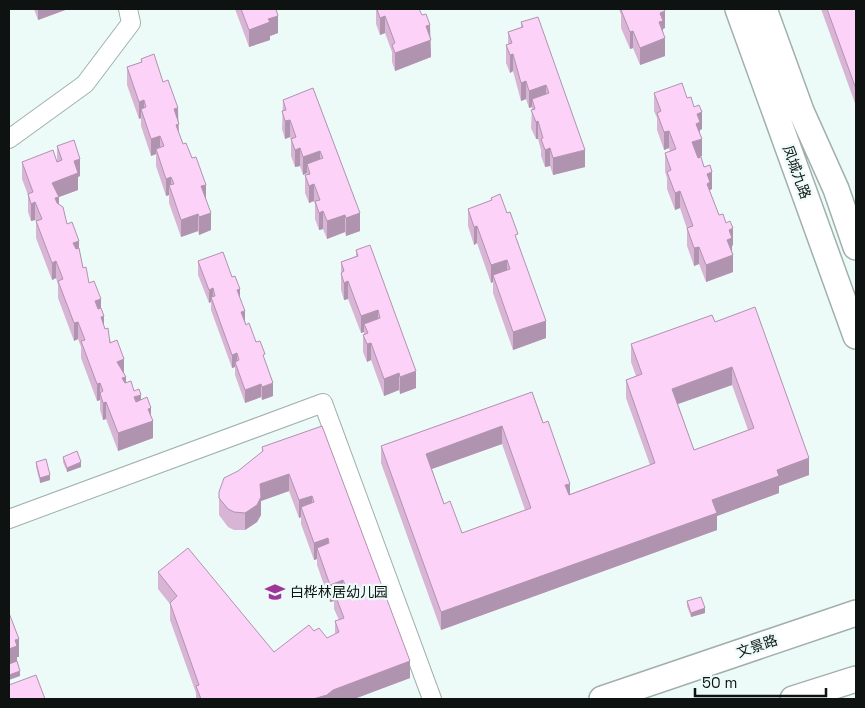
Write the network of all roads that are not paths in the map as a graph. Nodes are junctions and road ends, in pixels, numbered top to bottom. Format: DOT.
graph roads {
  1 [pos="128,9"];
  2 [pos="738,9"];
  3 [pos="764,9"];
  4 [pos="9,138"];
  5 [pos="856,247"];
  6 [pos="856,336"];
  7 [pos="9,519"];
  8 [pos="856,613"];
  9 [pos="856,679"];
  10 [pos="432,699"];
  11 [pos="602,699"];
  12 [pos="793,699"];
  1 -- 4 [label="street"];
  2 -- 6 [label="street, 凤城九路"];
  3 -- 5 [label="street, 凤城九路"];
  7 -- 10 [label="street"];
  8 -- 11 [label="street, 文景路"];
  9 -- 12 [label="street"];
}
